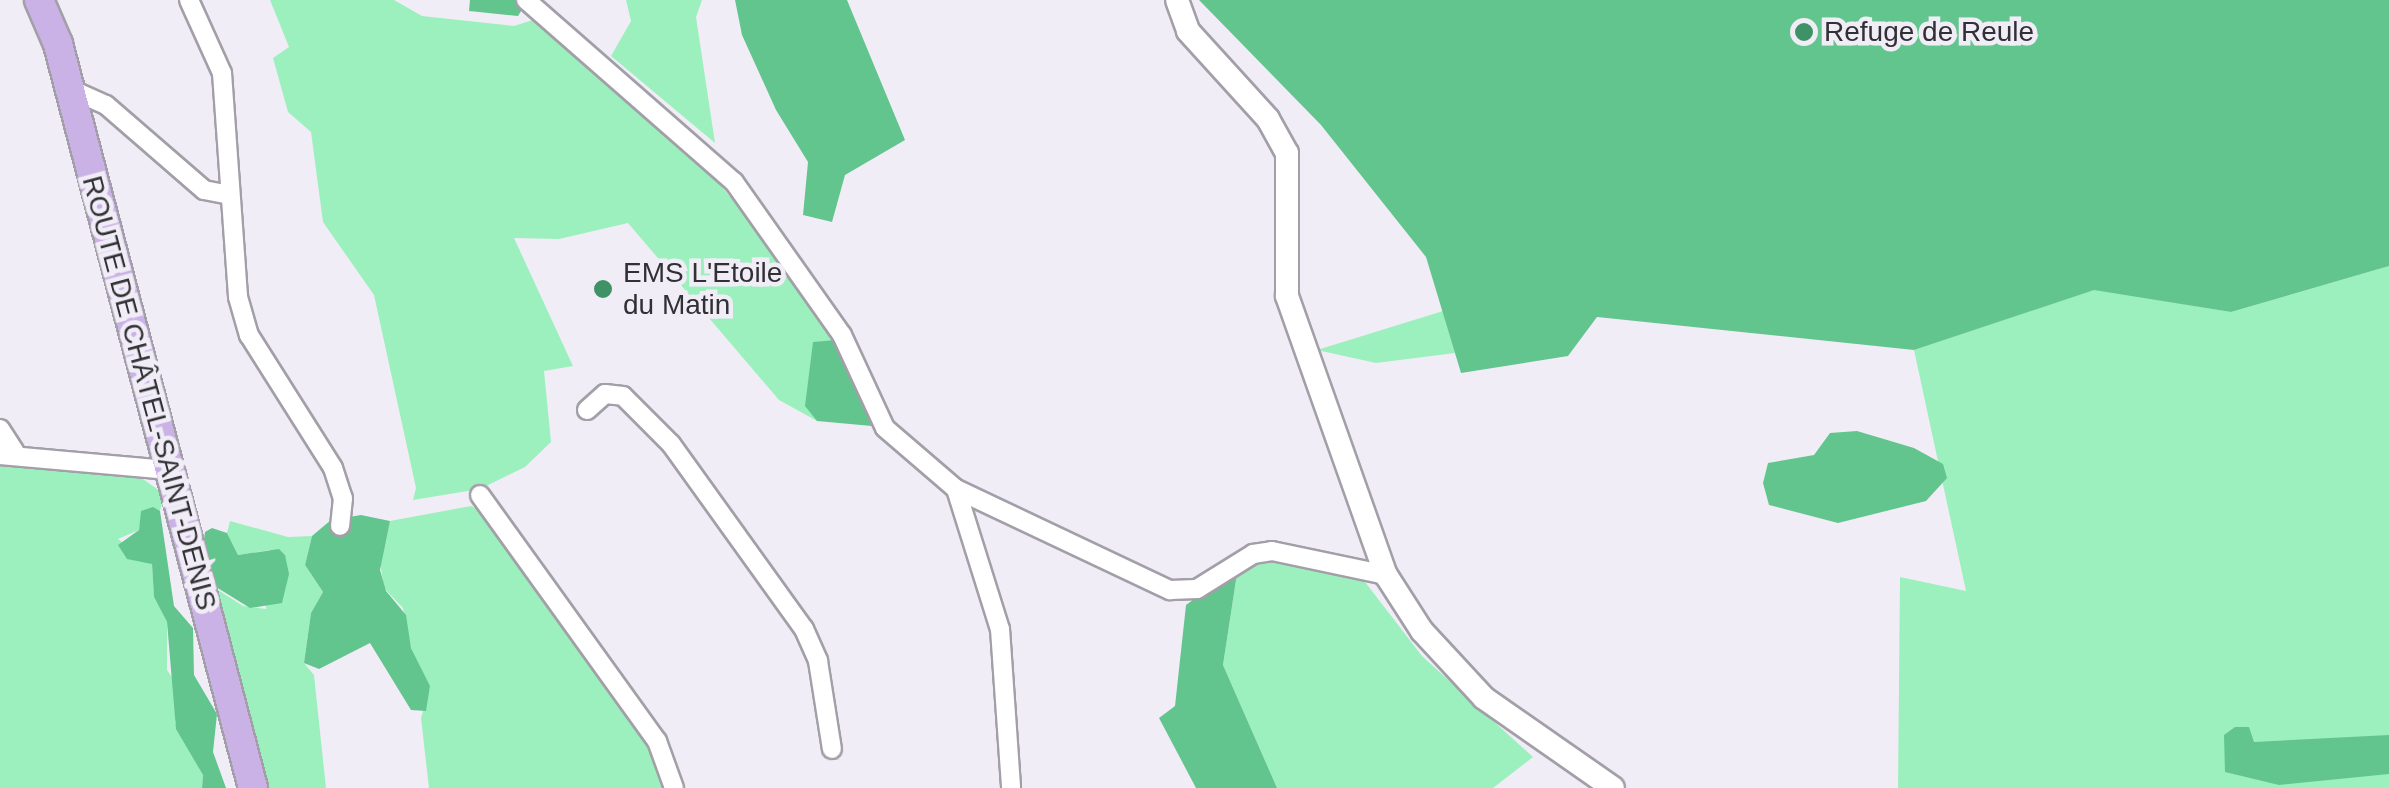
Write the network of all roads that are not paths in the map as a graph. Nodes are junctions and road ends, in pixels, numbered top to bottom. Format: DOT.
graph roads {
  1 [pos="39,0"];
  2 [pos="189,0"];
  3 [pos="526,0"];
  4 [pos="1177,0"];
  5 [pos="70,89"];
  6 [pos="229,195"];
  7 [pos="587,410"];
  8 [pos="0,429"];
  9 [pos="7,453"];
  10 [pos="168,470"];
  11 [pos="956,490"];
  12 [pos="480,495"];
  13 [pos="340,526"];
  14 [pos="1386,576"];
  15 [pos="832,749"];
  16 [pos="253,788"];
  17 [pos="674,788"];
  18 [pos="1011,788"];
  19 [pos="1613,788"];
  1 -- 5 [label="main road, ROUTE DE CHÂTEL-SAINT-DENIS"];
  2 -- 6 [label="street"];
  3 -- 11 [label="street"];
  4 -- 14 [label="street"];
  5 -- 6 [label="street"];
  5 -- 10 [label="main road, ROUTE DE CHÂTEL-SAINT-DENIS"];
  6 -- 13 [label="street"];
  7 -- 15 [label="street"];
  8 -- 9 [label="street"];
  9 -- 10 [label="street"];
  10 -- 16 [label="main road, ROUTE DE CHÂTEL-SAINT-DENIS"];
  11 -- 14 [label="street"];
  11 -- 18 [label="street"];
  12 -- 17 [label="street"];
  14 -- 19 [label="street"];
}
